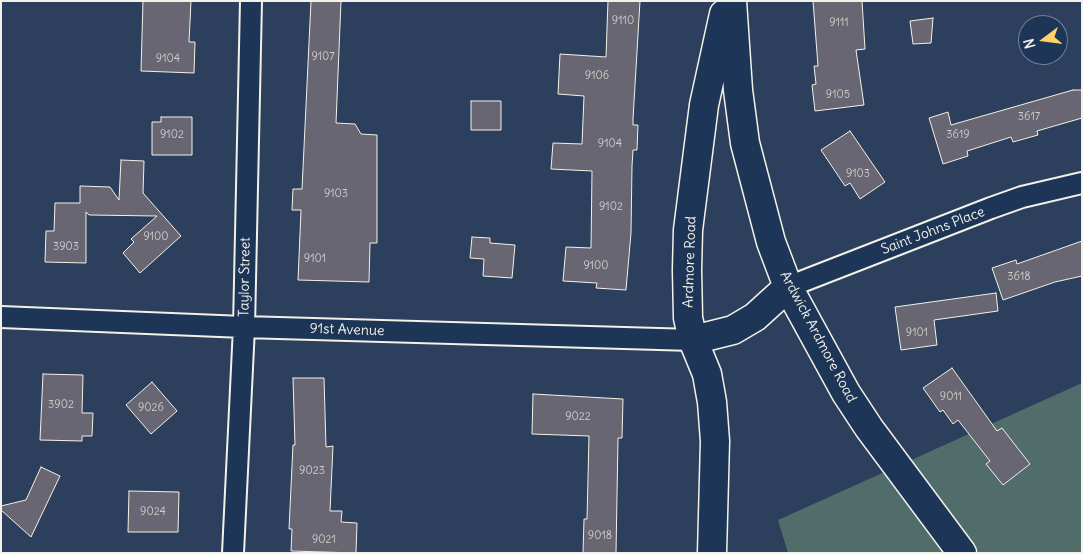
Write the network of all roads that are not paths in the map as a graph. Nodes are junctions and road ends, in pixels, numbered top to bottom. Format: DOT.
graph roads {
  1 [pos="251,1"];
  2 [pos="727,1"];
  3 [pos="732,1"];
  4 [pos="1082,183"];
  5 [pos="788,287"];
  6 [pos="1,317"];
  7 [pos="244,327"];
  8 [pos="693,340"];
  9 [pos="233,553"];
  10 [pos="712,553"];
  11 [pos="962,553"];
  1 -- 7 [label="street, Taylor Street"];
  2 -- 8 [label="street, Ardmore Road"];
  3 -- 5 [label="street, Ardwick Ardmore Road"];
  4 -- 5 [label="street, Saint Johns Place"];
  5 -- 8 [label="street"];
  5 -- 11 [label="street, Ardwick Ardmore Road"];
  6 -- 7 [label="street, 91st Avenue"];
  7 -- 8 [label="street, 91st Avenue"];
  7 -- 9 [label="street, Taylor Street"];
  8 -- 10 [label="street, Ardmore Road"];
}
